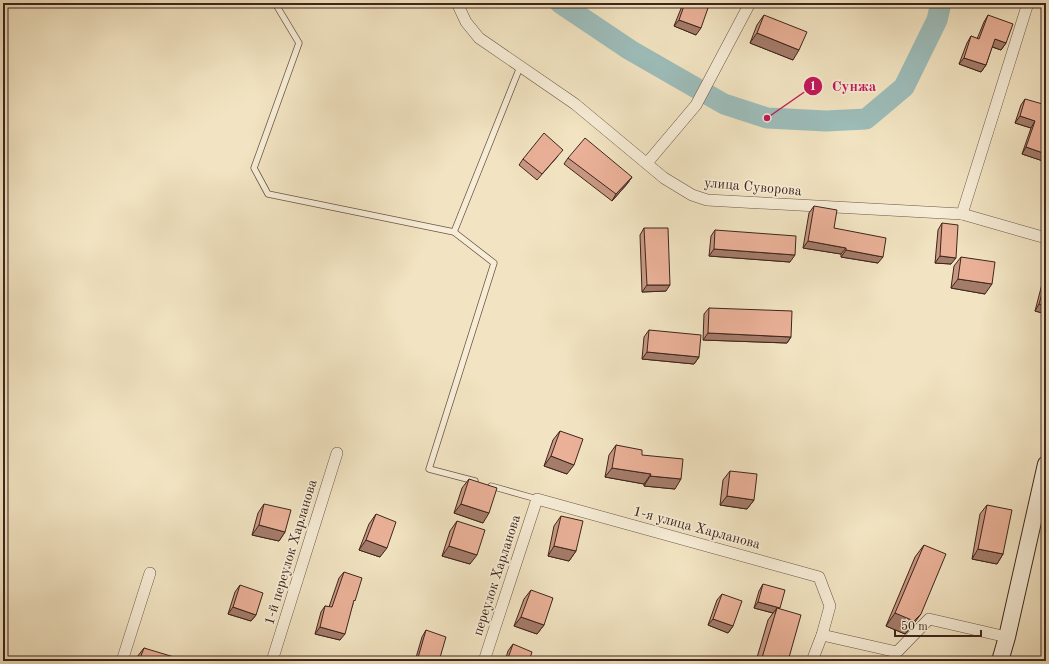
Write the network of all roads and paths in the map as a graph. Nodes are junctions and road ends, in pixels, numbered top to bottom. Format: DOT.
graph roads {
  1 [pos="276,3"];
  2 [pos="457,3"];
  3 [pos="750,3"];
  4 [pos="1028,3"];
  5 [pos="520,67"];
  6 [pos="647,163"];
  7 [pos="962,214"];
  8 [pos="454,232"];
  9 [pos="1046,238"];
  10 [pos="337,453"];
  11 [pos="1046,464"];
  12 [pos="537,499"];
  13 [pos="150,572"];
  14 [pos="822,634"];
  15 [pos="1007,637"];
  16 [pos="122,661"];
  17 [pos="272,661"];
  18 [pos="484,661"];
  19 [pos="812,661"];
  20 [pos="1000,661"];
  1 -- 8 [label="lane"];
  2 -- 5 [label="street, улица Суворова"];
  3 -- 6 [label="street"];
  4 -- 7 [label="street"];
  5 -- 6 [label="street, улица Суворова"];
  5 -- 8 [label="lane"];
  6 -- 7 [label="street, улица Суворова"];
  7 -- 9 [label="street, улица Суворова"];
  8 -- 12 [label="lane"];
  10 -- 17 [label="street, 1-й переулок Харланова"];
  11 -- 15 [label="street"];
  12 -- 14 [label="street, 1-я улица Харланова"];
  12 -- 18 [label="street, переулок Харланова"];
  13 -- 16 [label="street"];
  14 -- 15 [label="street"];
  14 -- 19 [label="street"];
  15 -- 20 [label="street"];
}
